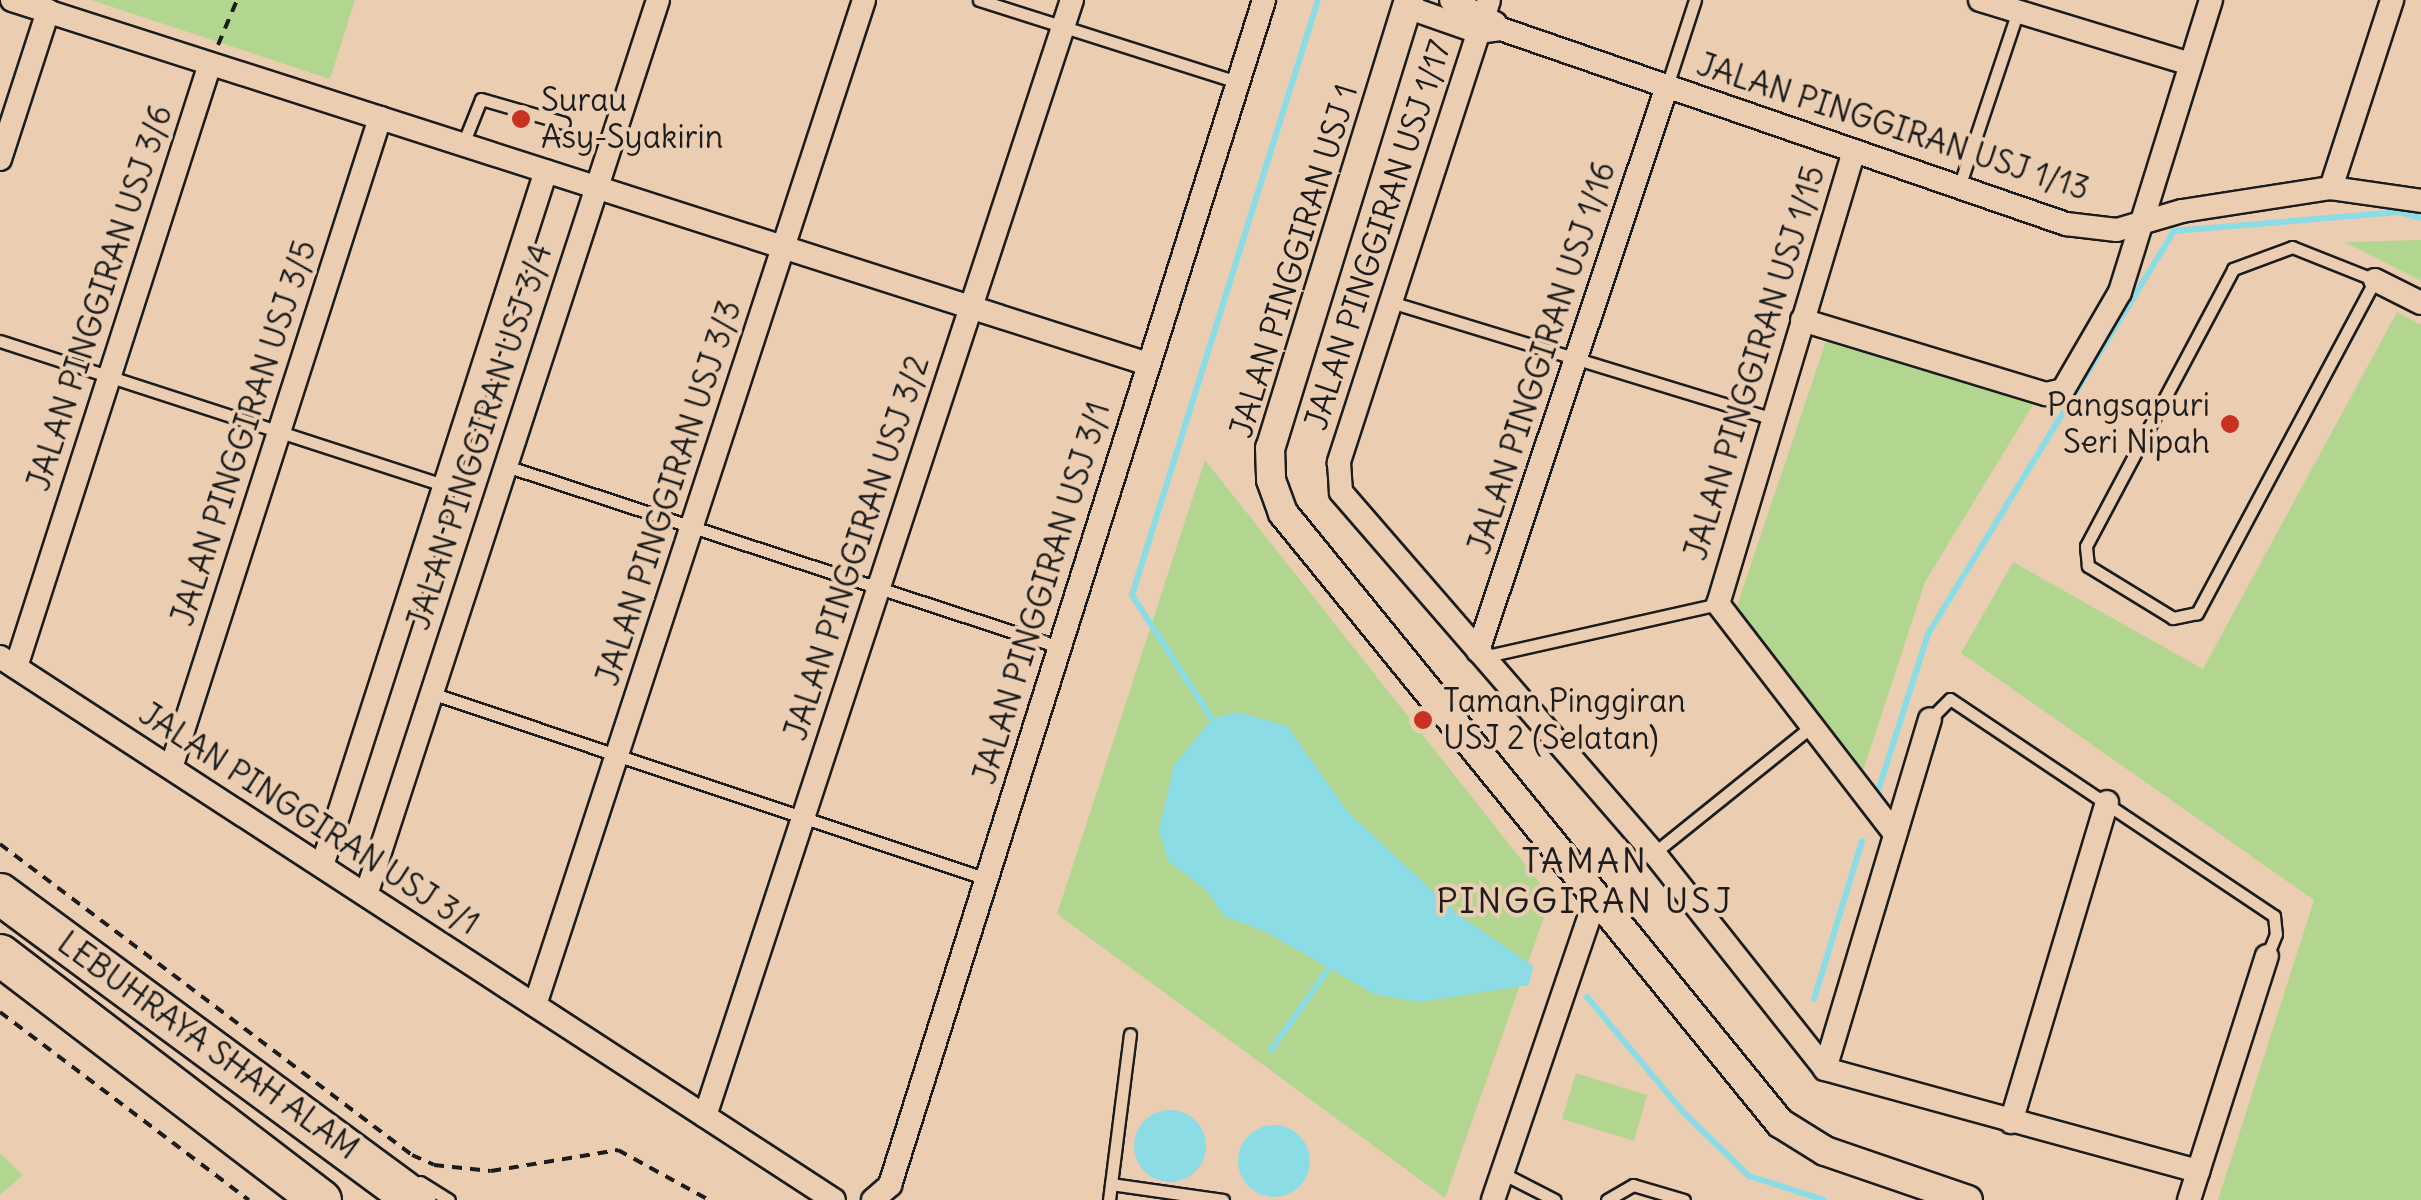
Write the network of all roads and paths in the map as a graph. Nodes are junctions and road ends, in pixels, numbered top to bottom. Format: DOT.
graph roads {
  1 [pos="12,0"];
  2 [pos="227,0"];
  3 [pos="658,0"];
  4 [pos="864,0"];
  5 [pos="979,0"];
  6 [pos="1072,0"];
  7 [pos="1264,0"];
  8 [pos="1450,0"];
  9 [pos="1695,0"];
  10 [pos="1980,0"];
  11 [pos="2211,0"];
  12 [pos="2392,0"];
  13 [pos="237,1"];
  14 [pos="1408,4"];
  15 [pos="2020,6"];
  16 [pos="48,12"];
  17 [pos="1488,18"];
  18 [pos="1063,26"];
  19 [pos="210,64"];
  20 [pos="2191,64"];
  21 [pos="1238,82"];
  22 [pos="1667,86"];
  23 [pos="380,118"];
  24 [pos="564,122"];
  25 [pos="463,144"];
  26 [pos="1854,151"];
  27 [pos="0,159"];
  28 [pos="546,171"];
  29 [pos="597,187"];
  30 [pos="1958,187"];
  31 [pos="2331,188"];
  32 [pos="2421,201"];
  33 [pos="2142,222"];
  34 [pos="783,247"];
  35 [pos="2376,280"];
  36 [pos="1391,302"];
  37 [pos="2421,303"];
  38 [pos="971,307"];
  39 [pos="1802,320"];
  40 [pos="0,341"];
  41 [pos="1576,358"];
  42 [pos="1148,364"];
  43 [pos="109,376"];
  44 [pos="1771,418"];
  45 [pos="278,432"];
  46 [pos="506,466"];
  47 [pos="444,486"];
  48 [pos="692,527"];
  49 [pos="878,588"];
  50 [pos="1718,604"];
  51 [pos="1058,647"];
  52 [pos="1481,654"];
  53 [pos="8,662"];
  54 [pos="430,693"];
  55 [pos="1930,719"];
  56 [pos="1812,726"];
  57 [pos="619,754"];
  58 [pos="170,768"];
  59 [pos="2106,802"];
  60 [pos="802,817"];
  61 [pos="1894,834"];
  62 [pos="0,844"];
  63 [pos="1654,853"];
  64 [pos="322,866"];
  65 [pos="987,879"];
  66 [pos="0,894"];
  67 [pos="366,895"];
  68 [pos="1594,902"];
  69 [pos="2267,956"];
  70 [pos="6,960"];
  71 [pos="535,1005"];
  72 [pos="0,1012"];
  73 [pos="1130,1034"];
  74 [pos="232,1060"];
  75 [pos="1825,1069"];
  76 [pos="705,1116"];
  77 [pos="2010,1122"];
  78 [pos="2198,1171"];
  79 [pos="1111,1184"];
  80 [pos="1500,1191"];
  81 [pos="1950,1197"];
  82 [pos="1191,1198"];
  83 [pos="249,1200"];
  84 [pos="321,1200"];
  85 [pos="415,1200"];
  86 [pos="449,1200"];
  87 [pos="709,1200"];
  88 [pos="834,1200"];
  89 [pos="873,1200"];
  90 [pos="1109,1200"];
  91 [pos="1223,1200"];
  92 [pos="1555,1200"];
  93 [pos="1608,1200"];
  94 [pos="1684,1200"];
  95 [pos="2189,1200"];
  1 -- 16 [label="street"];
  2 -- 13 [label="path"];
  3 -- 29 [label="street, JALAN PINGGIRAN USJ 3/4"];
  4 -- 34 [label="street, JALAN PINGGIRAN USJ 3/3"];
  5 -- 18 [label="lane"];
  6 -- 18 [label="street, JALAN PINGGIRAN USJ 3/2"];
  7 -- 21 [label="street, JALAN PINGGIRAN USJ 3/1"];
  8 -- 17 [label="street, JALAN PINGGIRAN USJ 1/13"];
  9 -- 22 [label="lane"];
  10 -- 15 [label="street"];
  11 -- 20 [label="street"];
  12 -- 31 [label="street"];
  13 -- 19 [label="path"];
  14 -- 17 [label="street, JALAN PINGGIRAN USJ 1/13"];
  14 -- 68 [label="street, JALAN PINGGIRAN USJ 1"];
  15 -- 20 [label="street"];
  15 -- 30 [label="lane"];
  16 -- 19 [label="street"];
  16 -- 27 [label="street"];
  17 -- 22 [label="street, JALAN PINGGIRAN USJ 1/13"];
  17 -- 36 [label="street, JALAN PINGGIRAN USJ 1/17"];
  18 -- 21 [label="lane"];
  18 -- 38 [label="street, JALAN PINGGIRAN USJ 3/2"];
  19 -- 23 [label="street"];
  19 -- 43 [label="street, JALAN PINGGIRAN USJ 3/6"];
  20 -- 33 [label="street"];
  21 -- 42 [label="street, JALAN PINGGIRAN USJ 3/1"];
  22 -- 26 [label="street, JALAN PINGGIRAN USJ 1/13"];
  22 -- 41 [label="street, JALAN PINGGIRAN USJ 1/16"];
  23 -- 25 [label="street"];
  23 -- 45 [label="street, JALAN PINGGIRAN USJ 3/5"];
  24 -- 25 [label="lane"];
  25 -- 28 [label="street"];
  26 -- 30 [label="street, JALAN PINGGIRAN USJ 1/13"];
  26 -- 39 [label="street, JALAN PINGGIRAN USJ 1/15"];
  28 -- 29 [label="street"];
  28 -- 47 [label="street, JALAN PINGGIRAN USJ 3/4"];
  29 -- 34 [label="street"];
  29 -- 46 [label="street, JALAN PINGGIRAN USJ 3/4"];
  30 -- 33 [label="street, JALAN PINGGIRAN USJ 1/13"];
  31 -- 32 [label="street, JALAN PINGGIRAN USJ 1/13"];
  31 -- 33 [label="street, JALAN PINGGIRAN USJ 1/13"];
  33 -- 39 [label="street"];
  34 -- 38 [label="street"];
  34 -- 48 [label="street, JALAN PINGGIRAN USJ 3/3"];
  35 -- 35 [label="lane"];
  35 -- 37 [label="street"];
  36 -- 41 [label="lane"];
  36 -- 52 [label="street, JALAN PINGGIRAN USJ 1/17"];
  38 -- 42 [label="street"];
  38 -- 49 [label="street, JALAN PINGGIRAN USJ 3/2"];
  39 -- 44 [label="street, JALAN PINGGIRAN USJ 1/15"];
  40 -- 43 [label="lane"];
  41 -- 44 [label="lane"];
  41 -- 52 [label="street, JALAN PINGGIRAN USJ 1/16"];
  42 -- 51 [label="street, JALAN PINGGIRAN USJ 3/1"];
  43 -- 45 [label="lane"];
  43 -- 53 [label="street, JALAN PINGGIRAN USJ 3/6"];
  44 -- 50 [label="street, JALAN PINGGIRAN USJ 1/15"];
  45 -- 47 [label="lane"];
  45 -- 58 [label="street, JALAN PINGGIRAN USJ 3/5"];
  46 -- 48 [label="lane"];
  46 -- 54 [label="street, JALAN PINGGIRAN USJ 3/4"];
  47 -- 64 [label="street, JALAN PINGGIRAN USJ 3/4"];
  48 -- 49 [label="lane"];
  48 -- 57 [label="street, JALAN PINGGIRAN USJ 3/3"];
  49 -- 51 [label="lane"];
  49 -- 60 [label="street, JALAN PINGGIRAN USJ 3/2"];
  50 -- 52 [label="lane"];
  50 -- 56 [label="street, JALAN PINGGIRAN USJ 1/15"];
  51 -- 65 [label="street, JALAN PINGGIRAN USJ 3/1"];
  52 -- 63 [label="street, JALAN PINGGIRAN USJ 1/17"];
  53 -- 58 [label="street, JALAN PINGGIRAN USJ 3/1"];
  54 -- 57 [label="lane"];
  54 -- 67 [label="street, JALAN PINGGIRAN USJ 3/4"];
  55 -- 59 [label="lane"];
  55 -- 61 [label="street"];
  56 -- 61 [label="street, JALAN PINGGIRAN USJ 1/15"];
  56 -- 63 [label="lane"];
  57 -- 60 [label="lane"];
  57 -- 71 [label="street, JALAN PINGGIRAN USJ 3/3"];
  58 -- 64 [label="street, JALAN PINGGIRAN USJ 3/1"];
  59 -- 69 [label="lane"];
  59 -- 77 [label="street"];
  60 -- 65 [label="lane"];
  60 -- 76 [label="street, JALAN PINGGIRAN USJ 3/2"];
  61 -- 75 [label="street"];
  62 -- 87 [label="path"];
  63 -- 75 [label="street, JALAN PINGGIRAN USJ 1/17"];
  64 -- 67 [label="street, JALAN PINGGIRAN USJ 3/1"];
  65 -- 89 [label="street, JALAN PINGGIRAN USJ 3/1"];
  66 -- 74 [label="highway, LEBUHRAYA SHAH ALAM"];
  67 -- 71 [label="street, JALAN PINGGIRAN USJ 3/1"];
  68 -- 80 [label="street"];
  68 -- 81 [label="street, JALAN PINGGIRAN USJ 1"];
  69 -- 78 [label="street"];
  70 -- 84 [label="highway, LEBUHRAYA SHAH ALAM"];
  71 -- 76 [label="street, JALAN PINGGIRAN USJ 3/1"];
  72 -- 83 [label="path"];
  73 -- 79 [label="lane"];
  74 -- 85 [label="highway, LEBUHRAYA SHAH ALAM"];
  74 -- 86 [label="lane"];
  75 -- 77 [label="street"];
  76 -- 88 [label="street, JALAN PINGGIRAN USJ 3/1"];
  77 -- 78 [label="street"];
  78 -- 95 [label="street"];
  79 -- 82 [label="lane"];
  79 -- 90 [label="lane"];
  80 -- 92 [label="lane"];
  82 -- 91 [label="lane"];
  93 -- 94 [label="lane"];
}
